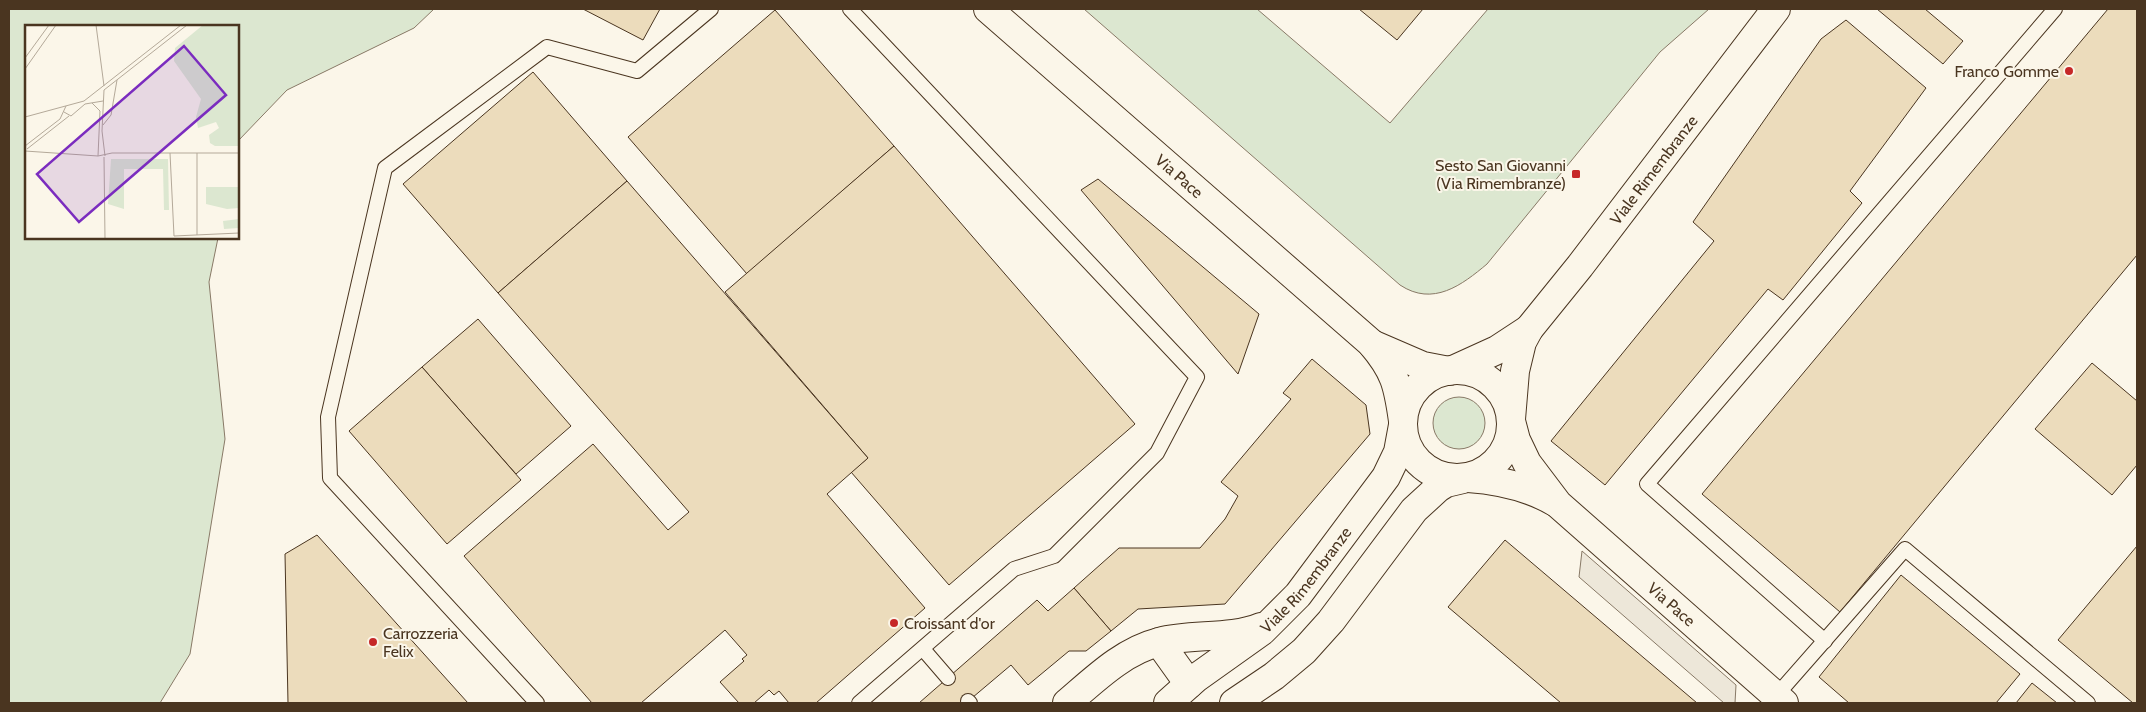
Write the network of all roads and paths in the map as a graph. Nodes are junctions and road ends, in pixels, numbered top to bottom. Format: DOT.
graph roads {
  1 [pos="711,9"];
  2 [pos="850,9"];
  3 [pos="988,9"];
  4 [pos="1776,9"];
  5 [pos="2055,9"];
  6 [pos="1529,330"];
  7 [pos="1370,343"];
  8 [pos="1451,371"];
  9 [pos="1511,420"];
  10 [pos="1403,423"];
  11 [pos="1465,478"];
  12 [pos="1558,504"];
  13 [pos="1274,622"];
  14 [pos="1825,641"];
  15 [pos="1158,642"];
  16 [pos="923,649"];
  17 [pos="948,678"];
  18 [pos="1189,684"];
  19 [pos="1780,700"];
  20 [pos="537,703"];
  21 [pos="860,703"];
  22 [pos="1067,703"];
  23 [pos="1168,703"];
  24 [pos="1234,703"];
  25 [pos="2088,703"];
  1 -- 20 [label="lane"];
  2 -- 16 [label="lane"];
  3 -- 7 [label="street, Via Pace"];
  4 -- 6 [label="street, Viale Rimembranze"];
  5 -- 14 [label="lane"];
  6 -- 8 [label="street, Viale Rimembranze"];
  6 -- 9 [label="street, Viale Rimembranze"];
  7 -- 8 [label="street, Via Pace"];
  7 -- 10 [label="street, Via Pace"];
  8 -- 9 [label="street"];
  8 -- 10 [label="street"];
  9 -- 11 [label="street"];
  9 -- 12 [label="street, Via Pace"];
  10 -- 11 [label="street"];
  10 -- 13 [label="street, Viale Rimembranze"];
  11 -- 12 [label="street, Via Pace"];
  11 -- 24 [label="street"];
  12 -- 19 [label="street, Via Pace"];
  13 -- 15 [label="street"];
  13 -- 18 [label="street, Viale Rimembranze"];
  14 -- 19 [label="lane"];
  14 -- 25 [label="lane"];
  15 -- 18 [label="street"];
  15 -- 22 [label="street"];
  16 -- 17 [label="lane"];
  16 -- 21 [label="lane"];
  18 -- 23 [label="street, Viale Rimembranze"];
}
